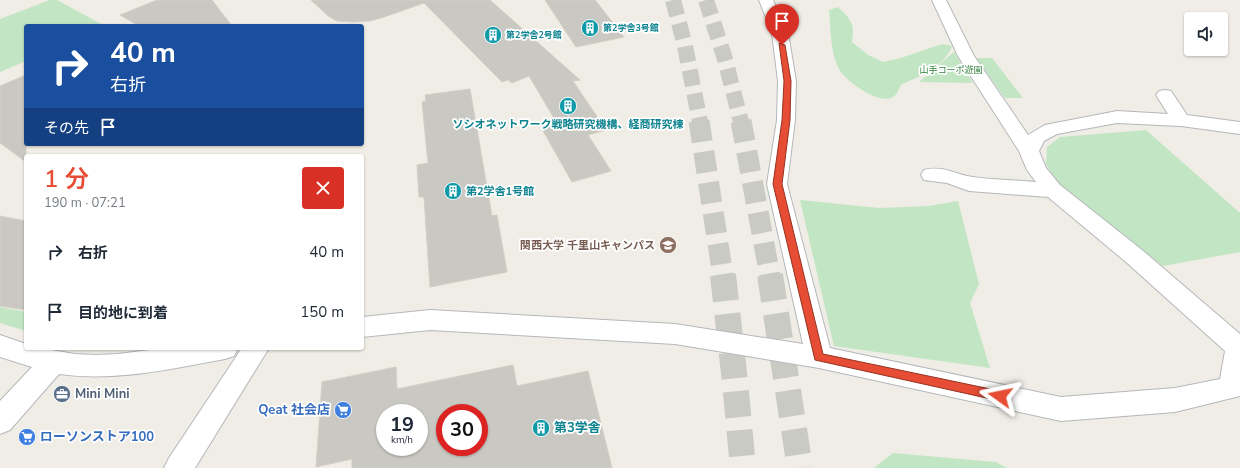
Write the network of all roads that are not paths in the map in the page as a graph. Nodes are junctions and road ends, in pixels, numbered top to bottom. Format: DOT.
graph roads {
  1 [pos="766,0"];
  2 [pos="939,0"];
  3 [pos="1165,95"];
  4 [pos="1181,120"];
  5 [pos="1240,128"];
  6 [pos="1029,151"];
  7 [pos="931,175"];
  8 [pos="1053,190"];
  9 [pos="364,328"];
  10 [pos="0,346"];
  11 [pos="213,350"];
  12 [pos="255,350"];
  13 [pos="819,357"];
  14 [pos="53,362"];
  15 [pos="0,421"];
  16 [pos="179,468"];
  1 -- 13 [label="street"];
  2 -- 6 [label="street"];
  3 -- 4 [label="street"];
  4 -- 5 [label="street"];
  4 -- 6 [label="street"];
  6 -- 8 [label="street"];
  7 -- 8 [label="street"];
  8 -- 13 [label="street"];
  9 -- 13 [label="street"];
  10 -- 14 [label="street"];
  11 -- 14 [label="street"];
  12 -- 16 [label="street"];
  14 -- 15 [label="street"];
}
